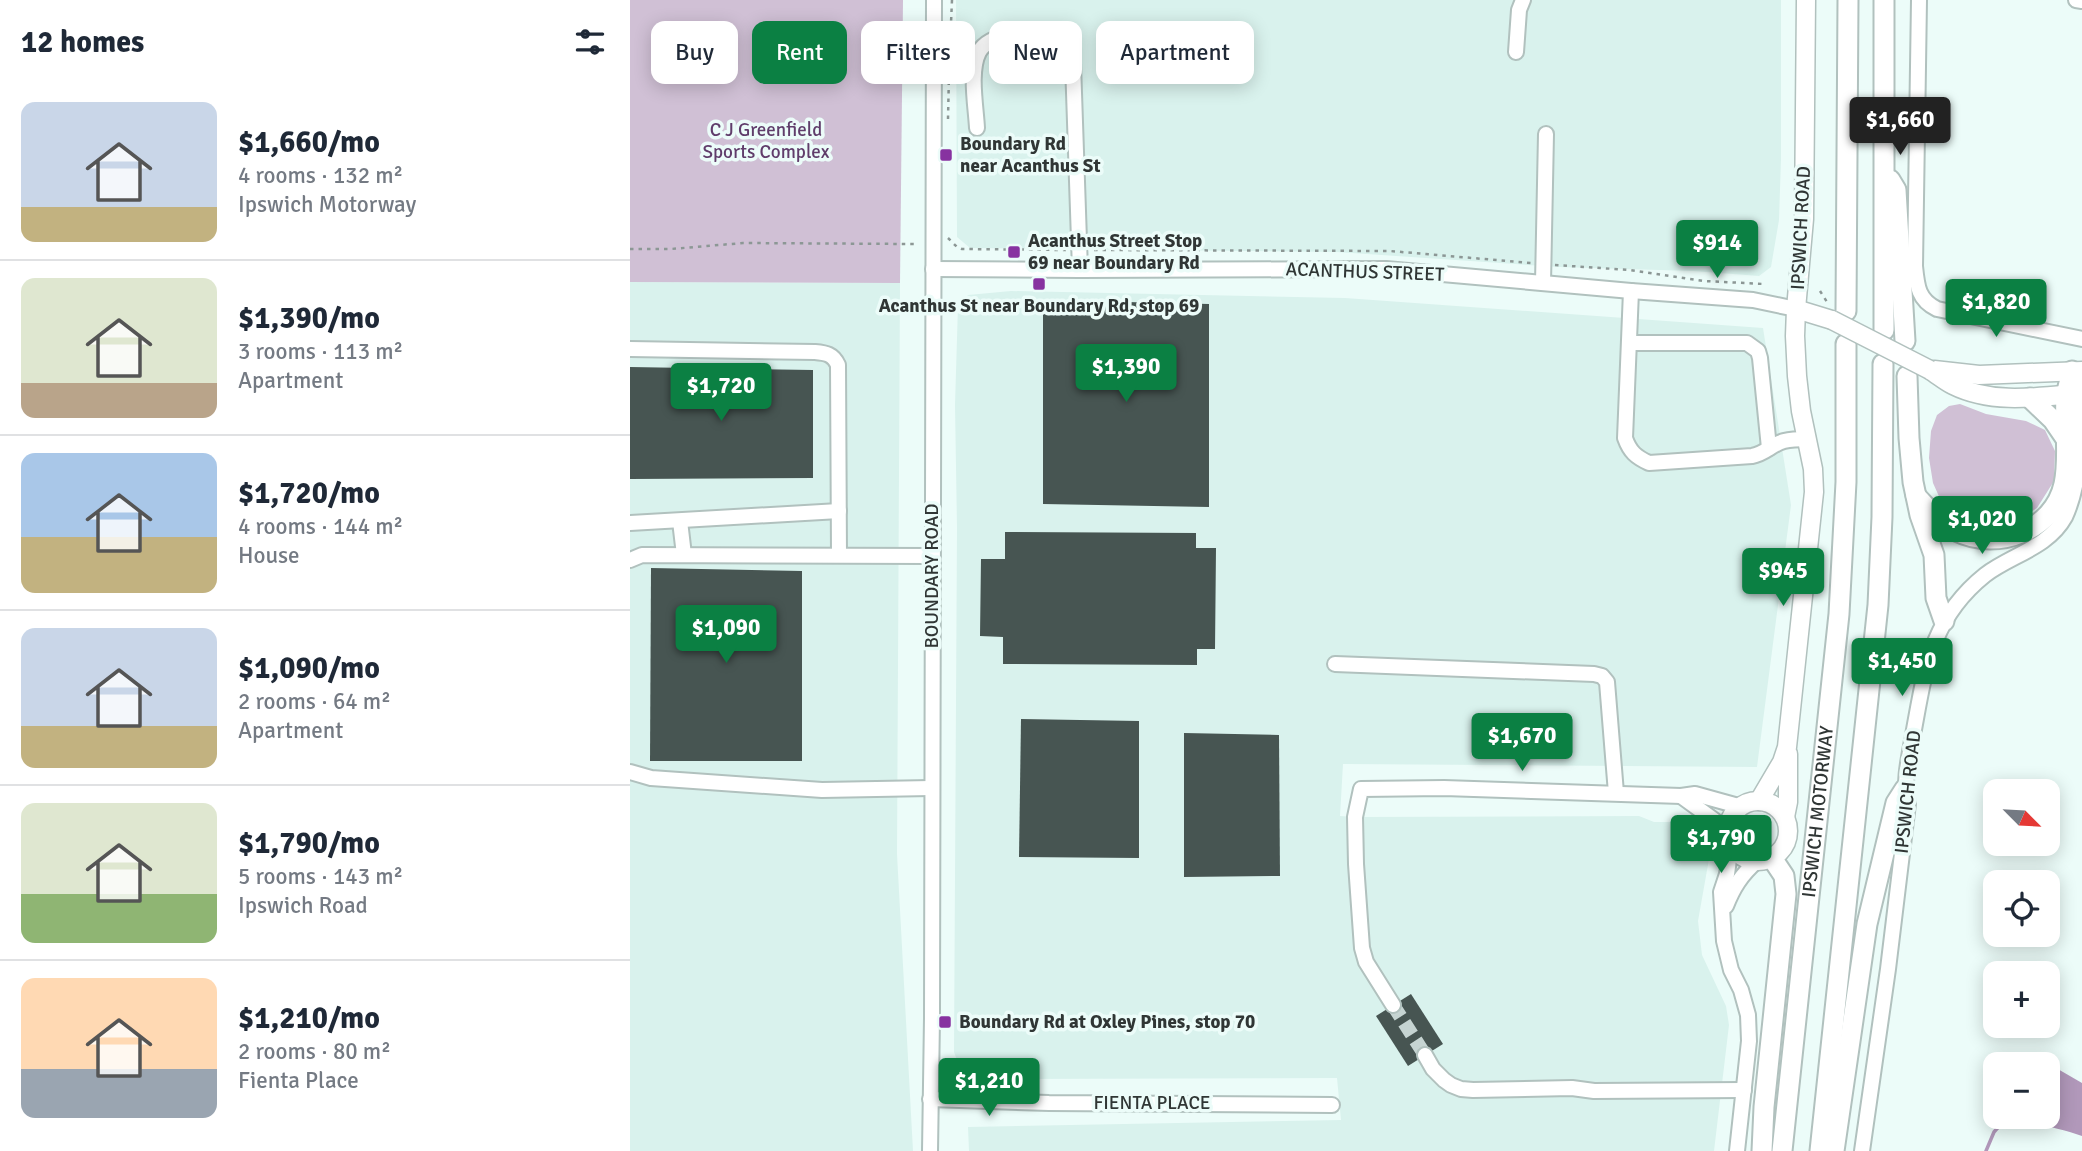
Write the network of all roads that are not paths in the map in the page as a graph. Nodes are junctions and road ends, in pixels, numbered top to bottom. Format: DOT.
graph roads {
  1 [pos="934,0"];
  2 [pos="1523,0"];
  3 [pos="1806,0"];
  4 [pos="1847,0"];
  5 [pos="1884,0"];
  6 [pos="1919,0"];
  7 [pos="2076,0"];
  8 [pos="2082,1"];
  9 [pos="934,21"];
  10 [pos="1516,52"];
  11 [pos="975,60"];
  12 [pos="934,84"];
  13 [pos="975,84"];
  14 [pos="977,128"];
  15 [pos="1546,134"];
  16 [pos="1884,171"];
  17 [pos="933,269"];
  18 [pos="1080,270"];
  19 [pos="1543,282"];
  20 [pos="1631,291"];
  21 [pos="1796,309"];
  22 [pos="1837,312"];
  23 [pos="1884,330"];
  24 [pos="2082,339"];
  25 [pos="1905,341"];
  26 [pos="1629,343"];
  27 [pos="1846,344"];
  28 [pos="630,349"];
  29 [pos="1883,364"];
  30 [pos="1930,370"];
  31 [pos="2077,371"];
  32 [pos="1907,376"];
  33 [pos="2076,393"];
  34 [pos="2030,398"];
  35 [pos="2081,421"];
  36 [pos="1808,439"];
  37 [pos="2066,439"];
  38 [pos="1769,447"];
  39 [pos="1916,496"];
  40 [pos="839,511"];
  41 [pos="680,521"];
  42 [pos="630,523"];
  43 [pos="684,555"];
  44 [pos="839,555"];
  45 [pos="932,555"];
  46 [pos="630,560"];
  47 [pos="1944,621"];
  48 [pos="1335,664"];
  49 [pos="1787,747"];
  50 [pos="630,772"];
  51 [pos="931,788"];
  52 [pos="1905,789"];
  53 [pos="1616,793"];
  54 [pos="1681,796"];
  55 [pos="1750,804"];
  56 [pos="1785,817"];
  57 [pos="1730,840"];
  58 [pos="1765,860"];
  59 [pos="1723,914"];
  60 [pos="1393,1005"];
  61 [pos="1425,1055"];
  62 [pos="1744,1090"];
  63 [pos="930,1099"];
  64 [pos="1332,1105"];
  65 [pos="930,1151"];
  66 [pos="1737,1151"];
  67 [pos="1762,1151"];
  68 [pos="1782,1151"];
  69 [pos="1819,1151"];
  70 [pos="1834,1151"];
  71 [pos="1862,1151"];
  1 -- 9 [label="street, BOUNDARY ROAD"];
  2 -- 10 [label="street"];
  3 -- 21 [label="main road, IPSWICH ROAD"];
  4 -- 22 [label="highway"];
  5 -- 16 [label="highway"];
  6 -- 24 [label="street"];
  7 -- 8 [label="street"];
  11 -- 18 [label="street"];
  12 -- 17 [label="street, BOUNDARY ROAD"];
  13 -- 14 [label="street"];
  15 -- 19 [label="street"];
  16 -- 23 [label="highway"];
  16 -- 25 [label="highway"];
  17 -- 18 [label="street, ACANTHUS STREET"];
  17 -- 45 [label="street, BOUNDARY ROAD"];
  18 -- 19 [label="street, ACANTHUS STREET"];
  19 -- 20 [label="street, ACANTHUS STREET"];
  20 -- 21 [label="street, ACANTHUS STREET"];
  20 -- 26 [label="street"];
  21 -- 22 [label="main road"];
  21 -- 36 [label="main road, IPSWICH ROAD"];
  22 -- 30 [label="main road, bridge"];
  26 -- 38 [label="street"];
  26 -- 38 [label="street"];
  27 -- 68 [label="highway, IPSWICH MOTORWAY"];
  28 -- 40 [label="street"];
  29 -- 69 [label="highway, IPSWICH MOTORWAY"];
  30 -- 31 [label="main road"];
  30 -- 34 [label="main road"];
  31 -- 33 [label="highway"];
  32 -- 39 [label="highway"];
  33 -- 34 [label="main road"];
  33 -- 35 [label="street, IPSWICH ROAD"];
  33 -- 37 [label="highway"];
  34 -- 37 [label="highway"];
  35 -- 47 [label="street, IPSWICH ROAD"];
  36 -- 38 [label="street"];
  36 -- 49 [label="main road, IPSWICH ROAD"];
  37 -- 39 [label="highway"];
  39 -- 47 [label="highway"];
  40 -- 41 [label="street"];
  40 -- 44 [label="street"];
  41 -- 42 [label="street"];
  41 -- 43 [label="street"];
  43 -- 44 [label="street"];
  43 -- 46 [label="street"];
  44 -- 45 [label="street"];
  45 -- 51 [label="street, BOUNDARY ROAD"];
  47 -- 52 [label="street, IPSWICH ROAD"];
  48 -- 53 [label="street"];
  49 -- 55 [label="main road, IPSWICH ROAD"];
  49 -- 56 [label="main road, IPSWICH ROAD"];
  50 -- 51 [label="street"];
  51 -- 63 [label="street, BOUNDARY ROAD"];
  52 -- 70 [label="highway"];
  52 -- 71 [label="street, IPSWICH ROAD"];
  53 -- 54 [label="street"];
  53 -- 60 [label="street"];
  54 -- 55 [label="street"];
  54 -- 57 [label="street"];
  55 -- 56 [label="main road"];
  55 -- 57 [label="main road"];
  56 -- 58 [label="main road"];
  57 -- 58 [label="main road"];
  57 -- 59 [label="street"];
  58 -- 59 [label="street"];
  58 -- 67 [label="highway"];
  59 -- 62 [label="street"];
  61 -- 62 [label="street"];
  62 -- 66 [label="street"];
  63 -- 64 [label="street, FIENTA PLACE"];
  63 -- 65 [label="street, BOUNDARY ROAD"];
}
